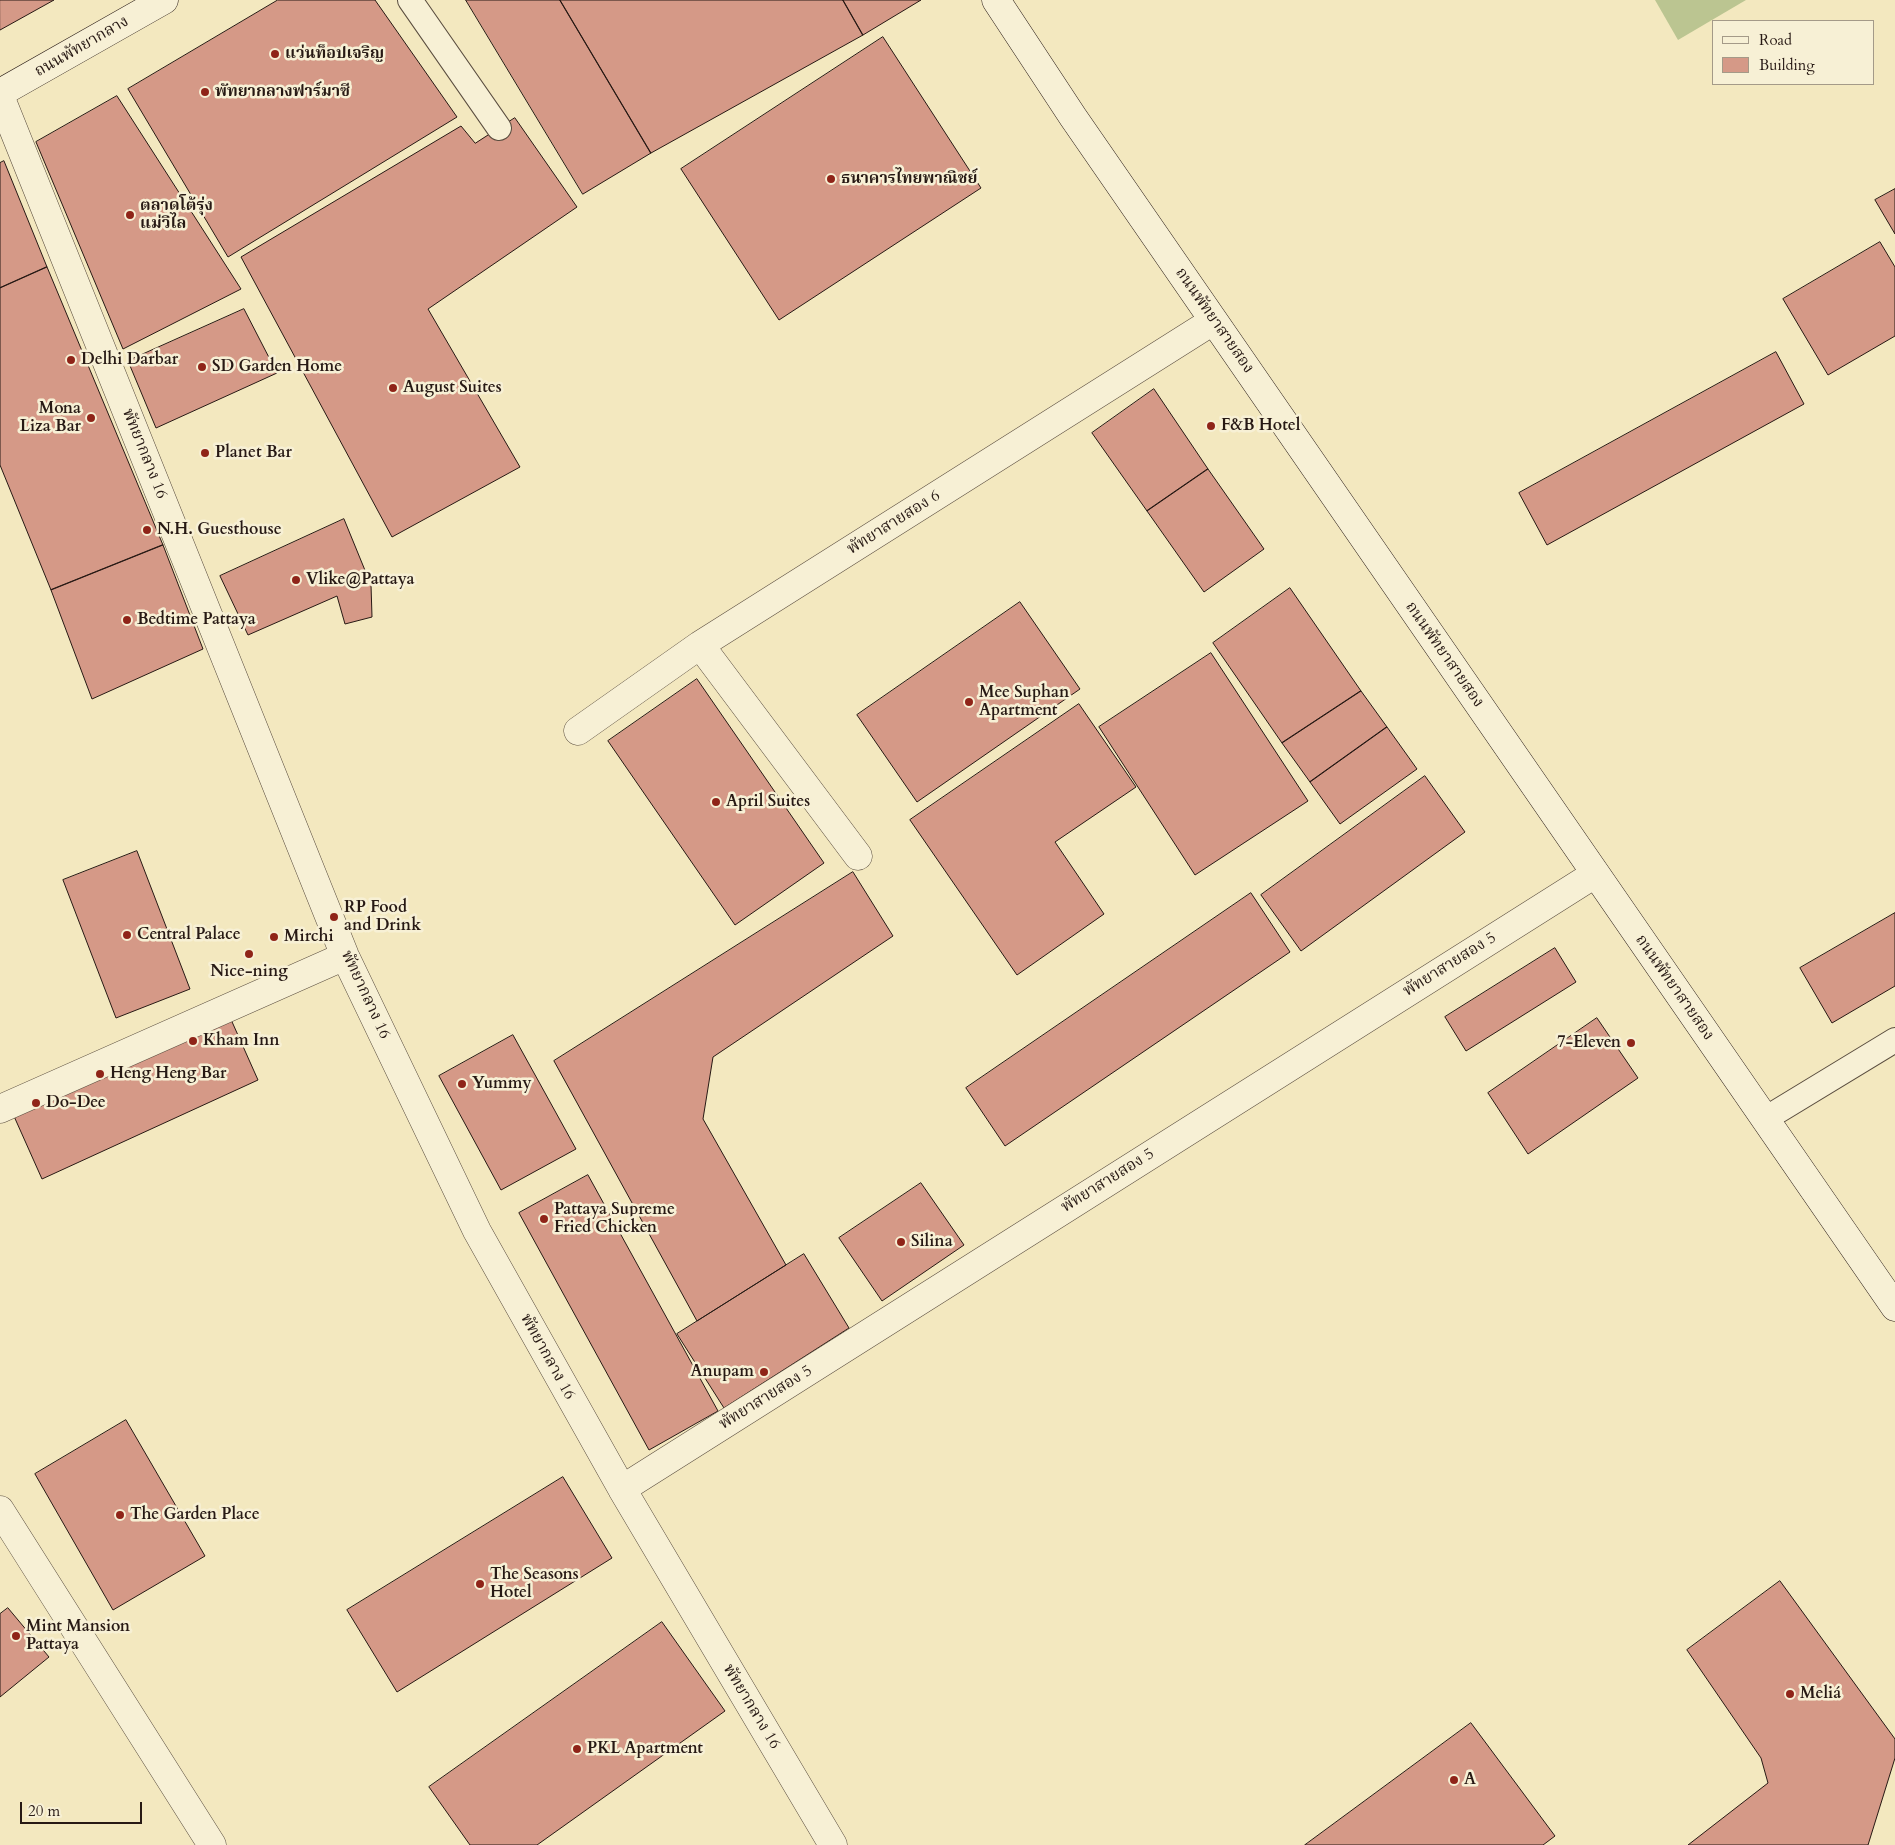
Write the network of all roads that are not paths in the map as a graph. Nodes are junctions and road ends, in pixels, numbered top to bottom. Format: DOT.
graph roads {
  1 [pos="164,0"];
  2 [pos="410,0"];
  3 [pos="996,0"];
  4 [pos="0,94"];
  5 [pos="500,128"];
  6 [pos="1213,321"];
  7 [pos="700,645"];
  8 [pos="578,731"];
  9 [pos="858,856"];
  10 [pos="1595,874"];
  11 [pos="345,956"];
  12 [pos="1895,1040"];
  13 [pos="0,1109"];
  14 [pos="1765,1119"];
  15 [pos="1895,1307"];
  16 [pos="622,1489"];
  17 [pos="0,1510"];
  18 [pos="212,1845"];
  19 [pos="833,1845"];
  1 -- 4 [label="street, ถนนพัทยากลาง"];
  2 -- 5 [label="lane"];
  3 -- 6 [label="street, ถนนพัทยาสายสอง"];
  4 -- 11 [label="street, พัทยากลาง 16"];
  6 -- 7 [label="street, พัทยาสายสอง 6"];
  6 -- 10 [label="street, ถนนพัทยาสายสอง"];
  7 -- 8 [label="street, พัทยาสายสอง 6"];
  7 -- 9 [label="street"];
  10 -- 14 [label="street, ถนนพัทยาสายสอง"];
  10 -- 16 [label="street, พัทยาสายสอง 5"];
  11 -- 13 [label="street"];
  11 -- 16 [label="street, พัทยากลาง 16"];
  12 -- 14 [label="lane"];
  14 -- 15 [label="street, ถนนพัทยาสายสอง"];
  16 -- 19 [label="street, พัทยากลาง 16"];
  17 -- 18 [label="street"];
}
